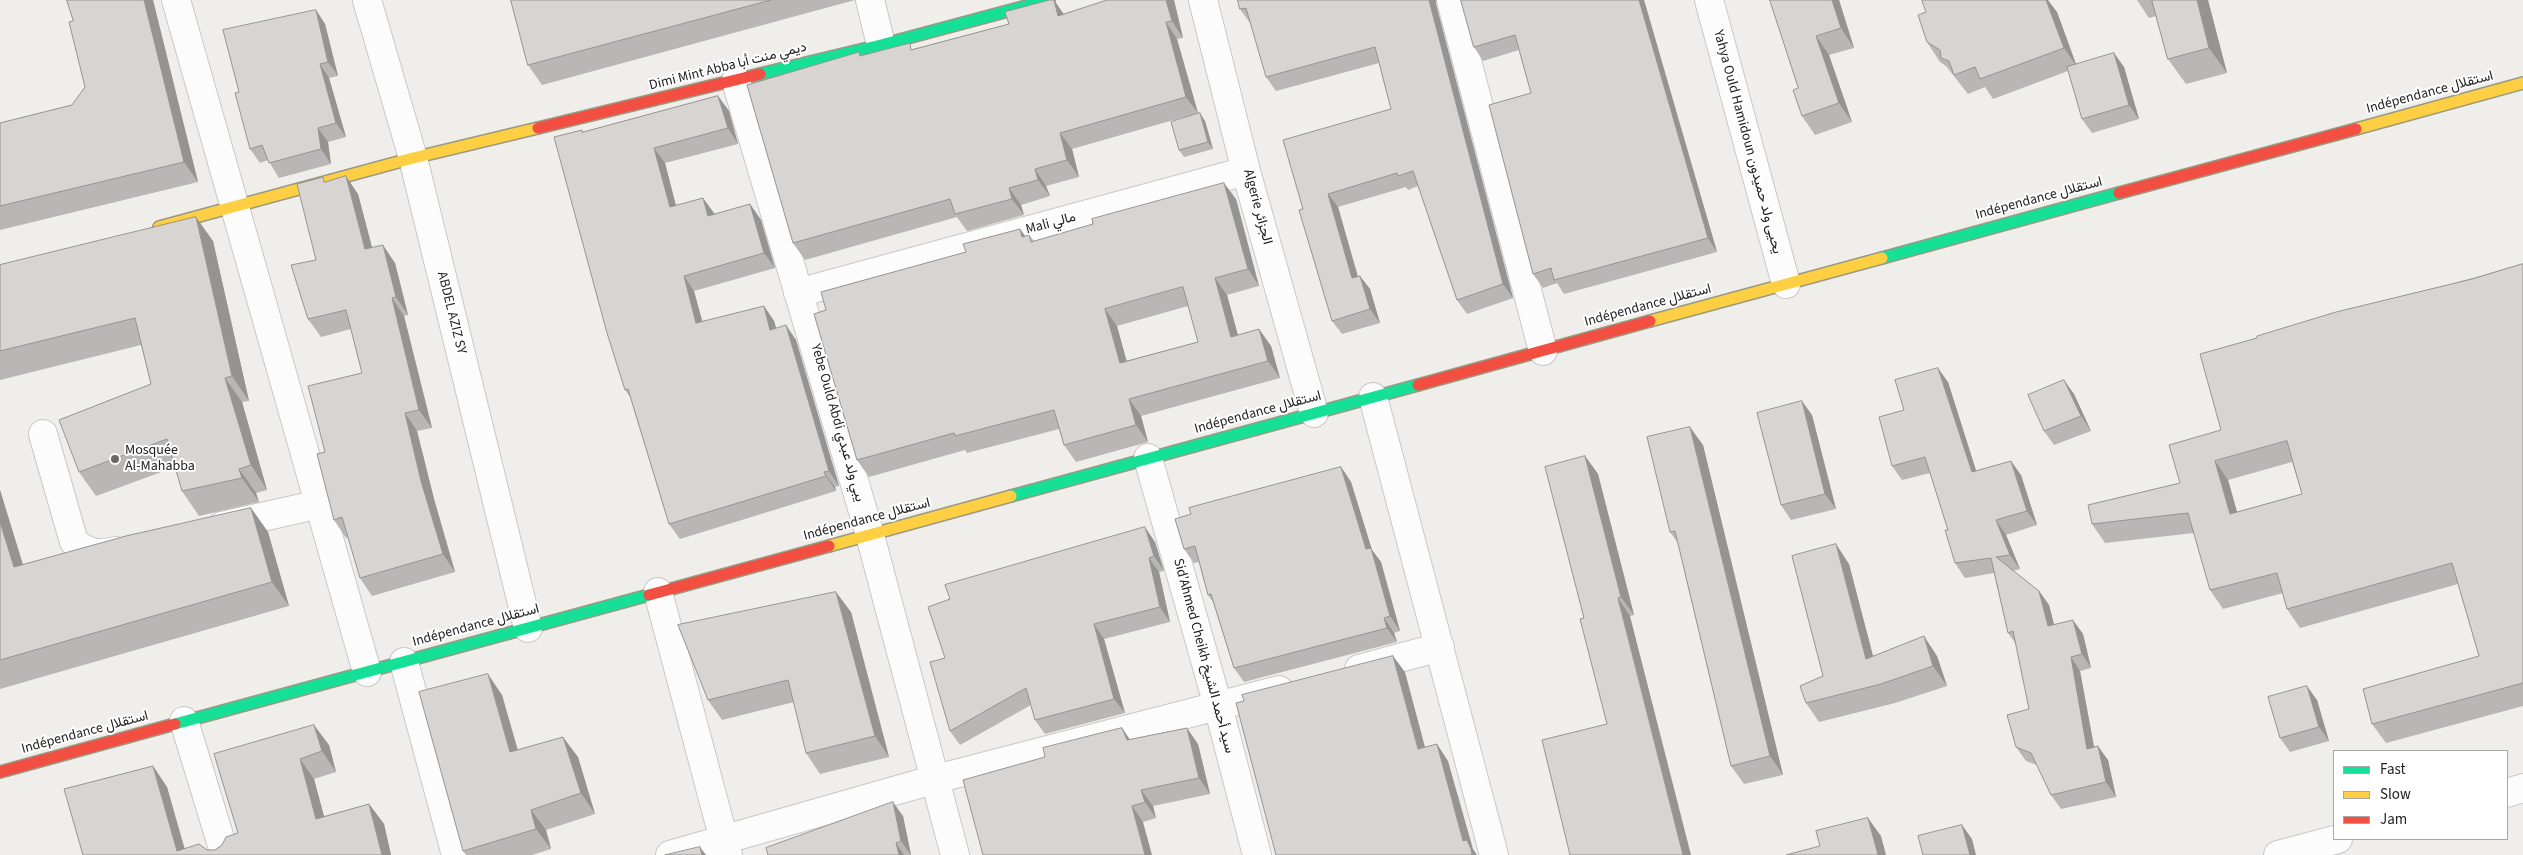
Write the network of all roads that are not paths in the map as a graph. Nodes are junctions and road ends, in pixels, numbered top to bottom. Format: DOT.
graph roads {
  1 [pos="176,0"];
  2 [pos="367,0"];
  3 [pos="870,0"];
  4 [pos="1049,0"];
  5 [pos="1203,0"];
  6 [pos="1451,0"];
  7 [pos="1709,0"];
  8 [pos="881,45"];
  9 [pos="736,81"];
  10 [pos="2523,83"];
  11 [pos="413,158"];
  12 [pos="1246,171"];
  13 [pos="236,207"];
  14 [pos="151,229"];
  15 [pos="1786,284"];
  16 [pos="798,293"];
  17 [pos="1543,350"];
  18 [pos="1373,397"];
  19 [pos="1314,413"];
  20 [pos="43,434"];
  21 [pos="1148,458"];
  22 [pos="320,504"];
  23 [pos="196,532"];
  24 [pos="870,535"];
  25 [pos="138,545"];
  26 [pos="658,592"];
  27 [pos="528,628"];
  28 [pos="1440,648"];
  29 [pos="404,662"];
  30 [pos="367,672"];
  31 [pos="1334,675"];
  32 [pos="1305,683"];
  33 [pos="1218,706"];
  34 [pos="184,722"];
  35 [pos="0,772"];
  36 [pos="936,779"];
  37 [pos="2523,788"];
  38 [pos="2508,793"];
  39 [pos="2334,840"];
  40 [pos="727,847"];
  41 [pos="225,855"];
  42 [pos="456,855"];
  43 [pos="670,855"];
  44 [pos="955,855"];
  45 [pos="1257,855"];
  46 [pos="1494,855"];
  47 [pos="2278,855"];
  1 -- 13 [label="street"];
  2 -- 11 [label="street, ABDEL AZIZ SY"];
  3 -- 8 [label="street"];
  4 -- 8 [label="street, Dimi Mint Abba ديمي منت أبا"];
  5 -- 12 [label="street, Algerie الجزائر"];
  6 -- 17 [label="street"];
  7 -- 15 [label="street, Yahya Ould Hamidoun يحيى ولد حميدون"];
  8 -- 9 [label="street, Dimi Mint Abba ديمي منت أبا"];
  9 -- 11 [label="street, Dimi Mint Abba ديمي منت أبا"];
  9 -- 16 [label="street, Yebe Ould Abdi يبي ولد عبدي"];
  10 -- 15 [label="street, Indépendance استقلال"];
  11 -- 13 [label="street, Dimi Mint Abba ديمي منت أبا"];
  11 -- 27 [label="street, ABDEL AZIZ SY"];
  12 -- 16 [label="street, Mali مالي"];
  12 -- 19 [label="street, Algerie الجزائر"];
  13 -- 14 [label="street, Dimi Mint Abba ديمي منت أبا"];
  13 -- 22 [label="street"];
  15 -- 17 [label="street, Indépendance استقلال"];
  16 -- 24 [label="street, Yebe Ould Abdi يبي ولد عبدي"];
  17 -- 18 [label="street, Indépendance استقلال"];
  18 -- 19 [label="street, Indépendance استقلال"];
  18 -- 28 [label="street"];
  19 -- 21 [label="street, Indépendance استقلال"];
  20 -- 25 [label="street"];
  21 -- 24 [label="street, Indépendance استقلال"];
  21 -- 33 [label="street, Sid'Ahmed Cheikh سيد أحمد الشيخ"];
  22 -- 23 [label="street"];
  22 -- 30 [label="street"];
  24 -- 26 [label="street, Indépendance استقلال"];
  24 -- 36 [label="street, Yebe Ould Abdi يبي ولد عبدي"];
  26 -- 27 [label="street, Indépendance استقلال"];
  26 -- 40 [label="street"];
  27 -- 29 [label="street, Indépendance استقلال"];
  28 -- 31 [label="street"];
  28 -- 46 [label="street"];
  29 -- 30 [label="street, Indépendance استقلال"];
  29 -- 42 [label="street"];
  30 -- 34 [label="street, Indépendance استقلال"];
  32 -- 33 [label="street"];
  33 -- 36 [label="street"];
  33 -- 45 [label="street, Sid'Ahmed Cheikh سيد أحمد الشيخ"];
  34 -- 35 [label="street, Indépendance استقلال"];
  34 -- 41 [label="street"];
  36 -- 40 [label="street"];
  36 -- 44 [label="street, Yebe Ould Abdi يبي ولد عبدي"];
  37 -- 38 [label="street"];
  39 -- 47 [label="street"];
  40 -- 43 [label="street"];
}
